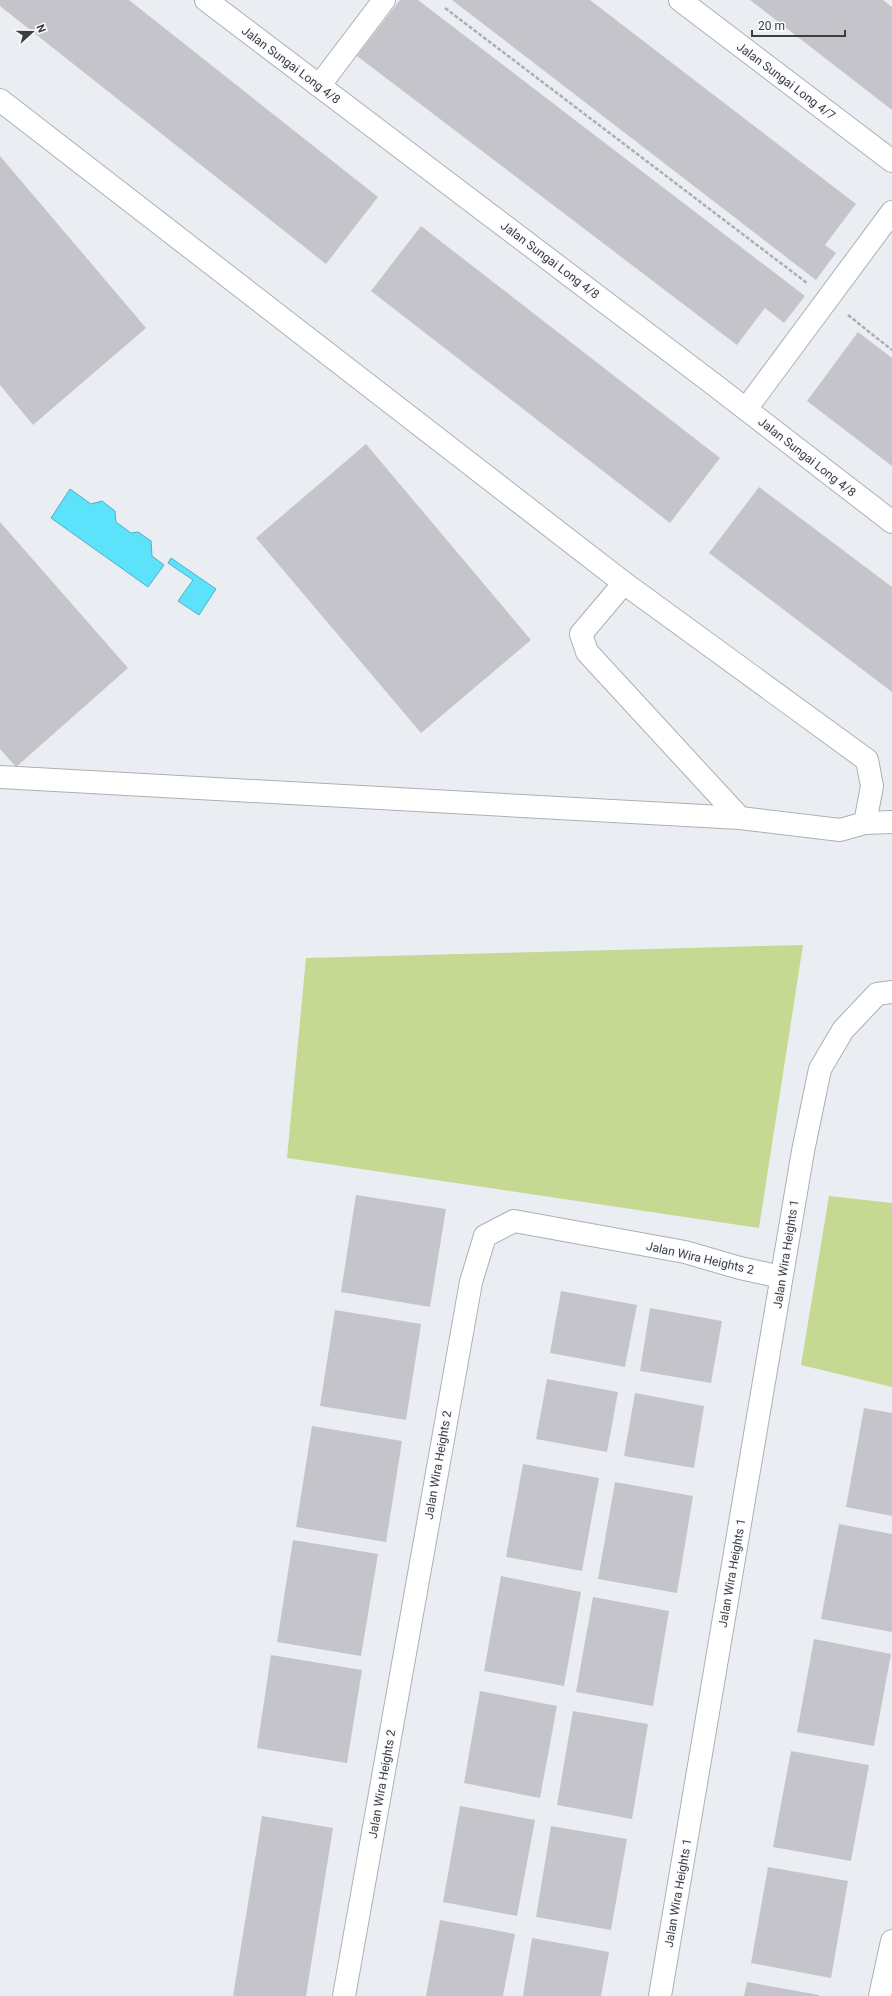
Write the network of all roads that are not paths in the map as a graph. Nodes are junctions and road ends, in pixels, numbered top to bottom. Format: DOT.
graph roads {
  1 [pos="206,0"];
  2 [pos="384,0"];
  3 [pos="680,0"];
  4 [pos="319,86"];
  5 [pos="0,100"];
  6 [pos="892,161"];
  7 [pos="892,212"];
  8 [pos="746,409"];
  9 [pos="892,522"];
  10 [pos="624,583"];
  11 [pos="0,777"];
  12 [pos="740,818"];
  13 [pos="892,822"];
  14 [pos="865,823"];
  15 [pos="892,992"];
  16 [pos="781,1277"];
  17 [pos="892,1942"];
  18 [pos="344,1996"];
  19 [pos="660,1996"];
  20 [pos="880,1996"];
  1 -- 4 [label="street, Jalan Sungai Long 4/8"];
  2 -- 4 [label="street"];
  3 -- 6 [label="street, Jalan Sungai Long 4/7"];
  4 -- 8 [label="street, Jalan Sungai Long 4/8"];
  5 -- 10 [label="street"];
  7 -- 8 [label="street"];
  8 -- 9 [label="street, Jalan Sungai Long 4/8"];
  10 -- 12 [label="street"];
  10 -- 14 [label="street"];
  11 -- 12 [label="street"];
  12 -- 14 [label="street"];
  13 -- 14 [label="street"];
  15 -- 16 [label="street, Jalan Wira Heights 1"];
  16 -- 18 [label="street, Jalan Wira Heights 2"];
  16 -- 19 [label="street, Jalan Wira Heights 1"];
  17 -- 20 [label="street"];
}
